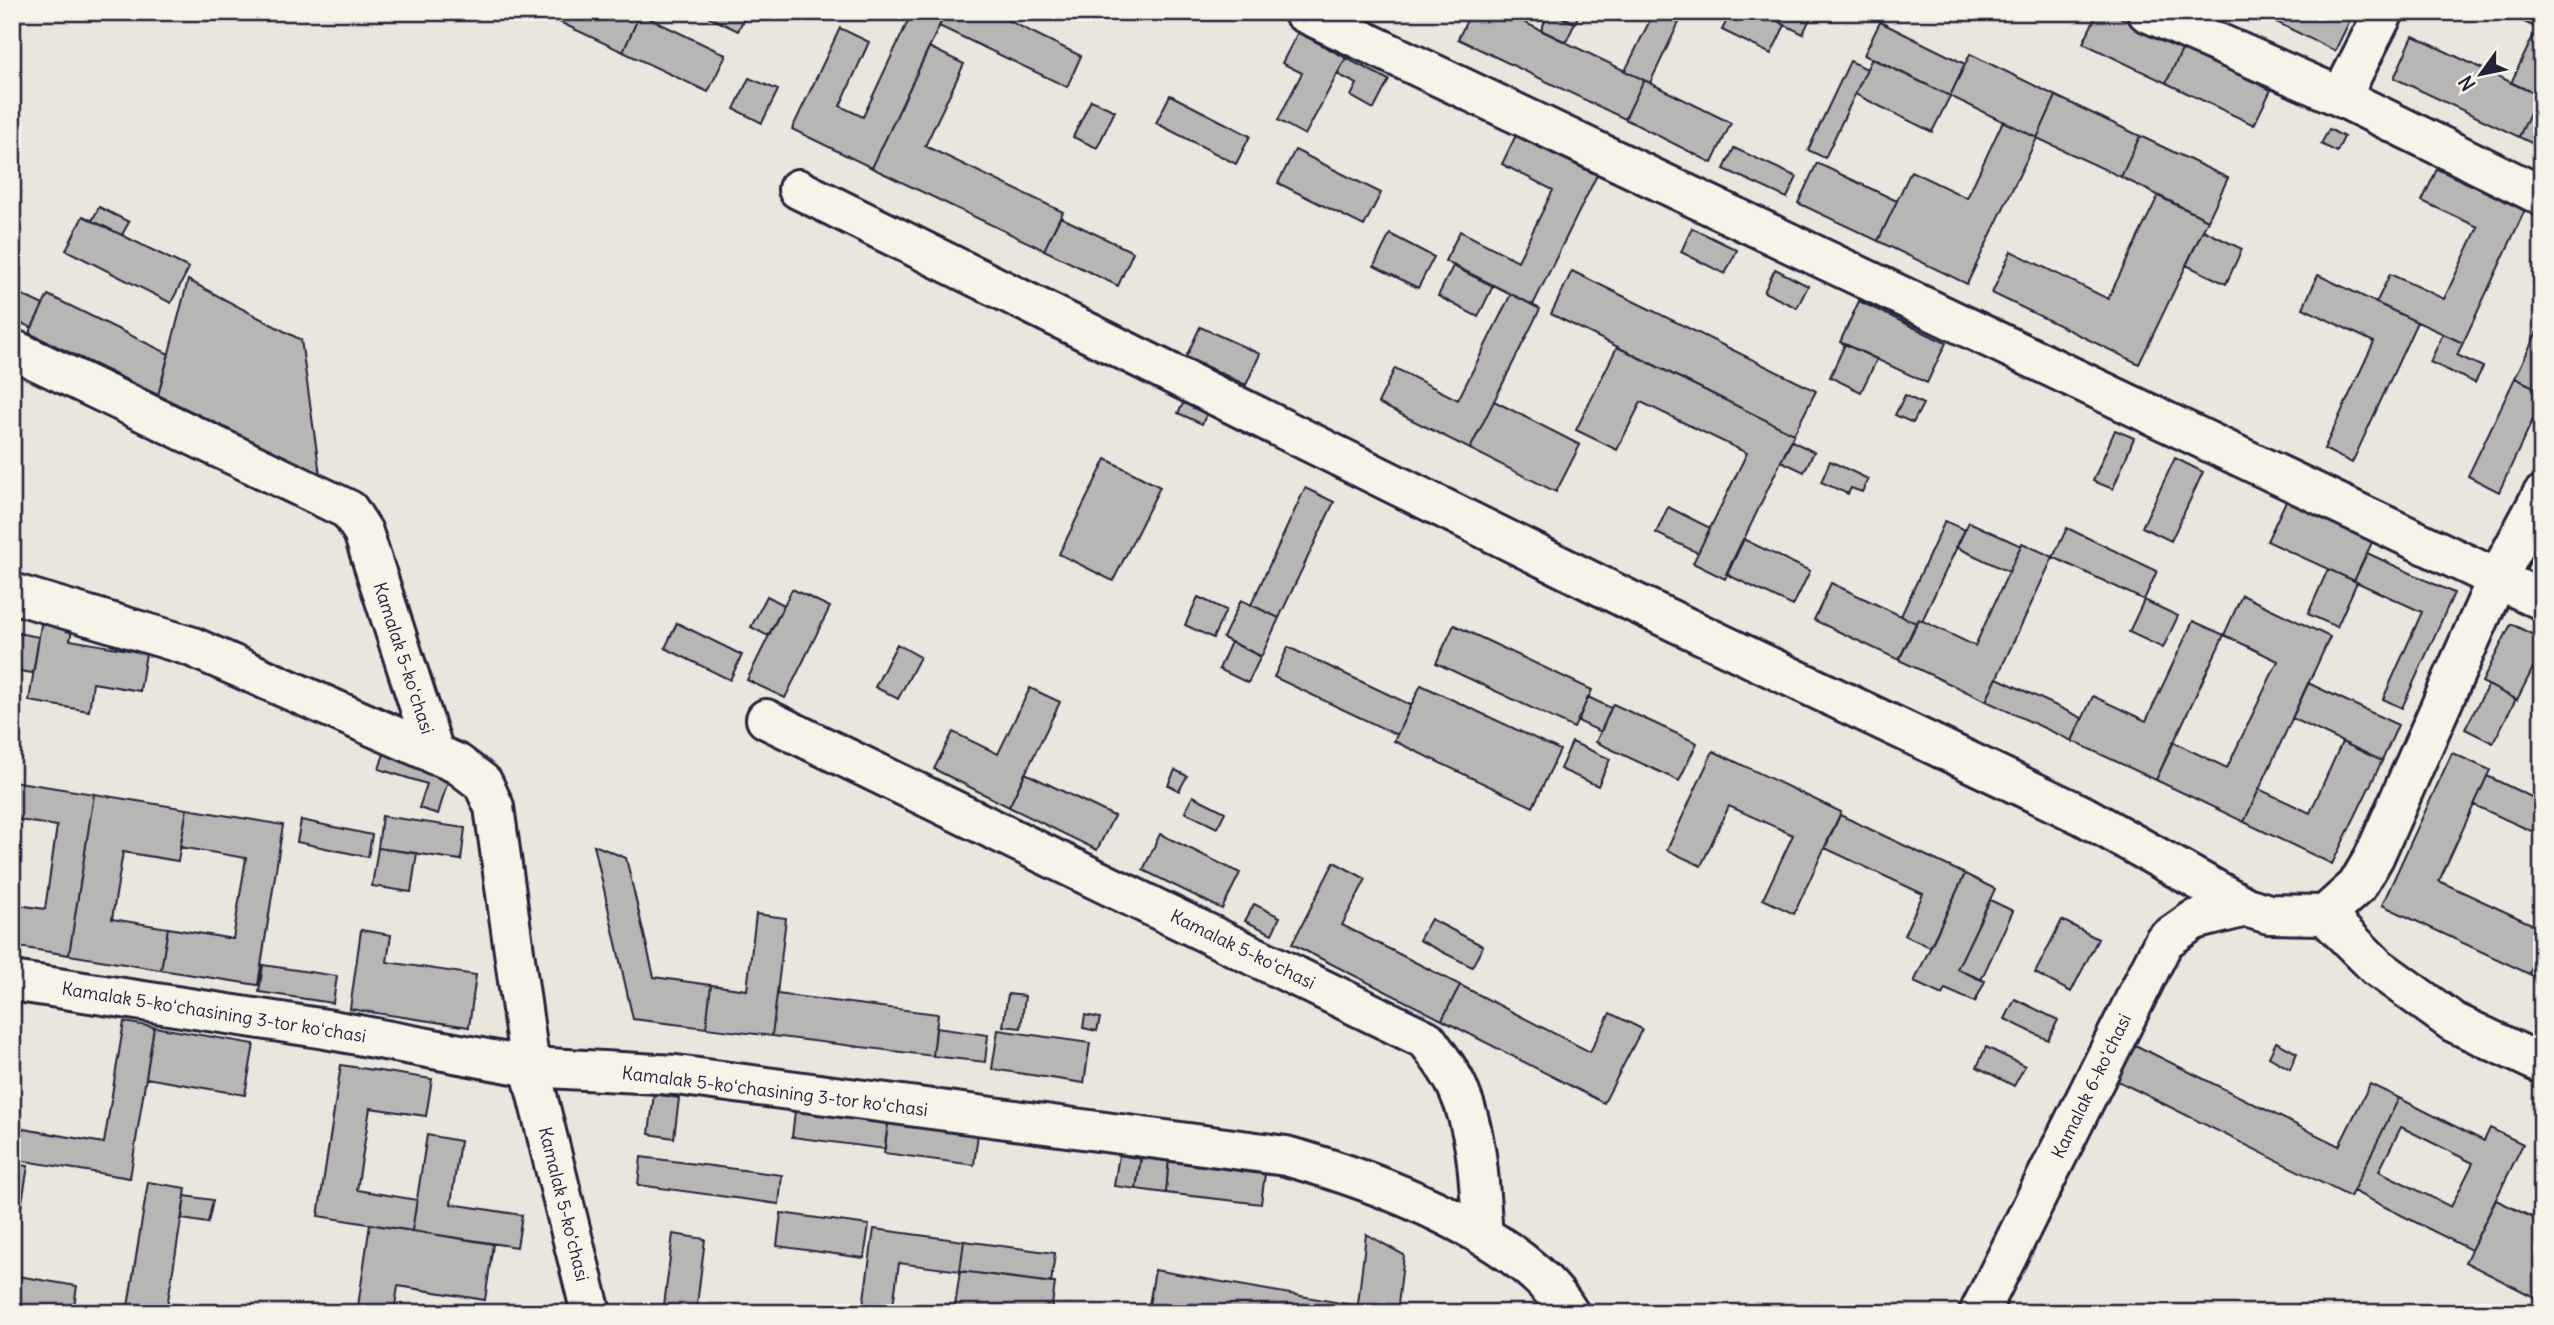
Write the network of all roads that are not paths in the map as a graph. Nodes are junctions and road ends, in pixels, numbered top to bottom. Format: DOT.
graph roads {
  1 [pos="1303,12"];
  2 [pos="2147,12"];
  3 [pos="2384,12"];
  4 [pos="2342,97"];
  5 [pos="798,189"];
  6 [pos="2542,196"];
  7 [pos="12,349"];
  8 [pos="2542,495"];
  9 [pos="2497,579"];
  10 [pos="12,593"];
  11 [pos="2542,600"];
  12 [pos="766,719"];
  13 [pos="435,755"];
  14 [pos="2246,907"];
  15 [pos="2325,915"];
  16 [pos="12,981"];
  17 [pos="2542,1064"];
  18 [pos="530,1067"];
  19 [pos="1483,1236"];
  20 [pos="591,1313"];
  21 [pos="1569,1313"];
  22 [pos="1979,1313"];
  1 -- 9 [label="street"];
  2 -- 4 [label="street"];
  3 -- 4 [label="street"];
  4 -- 6 [label="street"];
  5 -- 14 [label="street"];
  7 -- 13 [label="street, Kamalak 5-koʻchasi"];
  8 -- 9 [label="street"];
  9 -- 11 [label="street"];
  9 -- 15 [label="street"];
  10 -- 13 [label="street"];
  12 -- 19 [label="street, Kamalak 5-koʻchasi"];
  13 -- 18 [label="street, Kamalak 5-koʻchasi"];
  14 -- 15 [label="street"];
  14 -- 22 [label="street, Kamalak 6-koʻchasi"];
  15 -- 17 [label="street"];
  16 -- 18 [label="street, Kamalak 5-koʻchasining 3-tor koʻchasi"];
  18 -- 19 [label="street, Kamalak 5-koʻchasining 3-tor koʻchasi"];
  18 -- 20 [label="street, Kamalak 5-koʻchasi"];
  19 -- 21 [label="street"];
}
